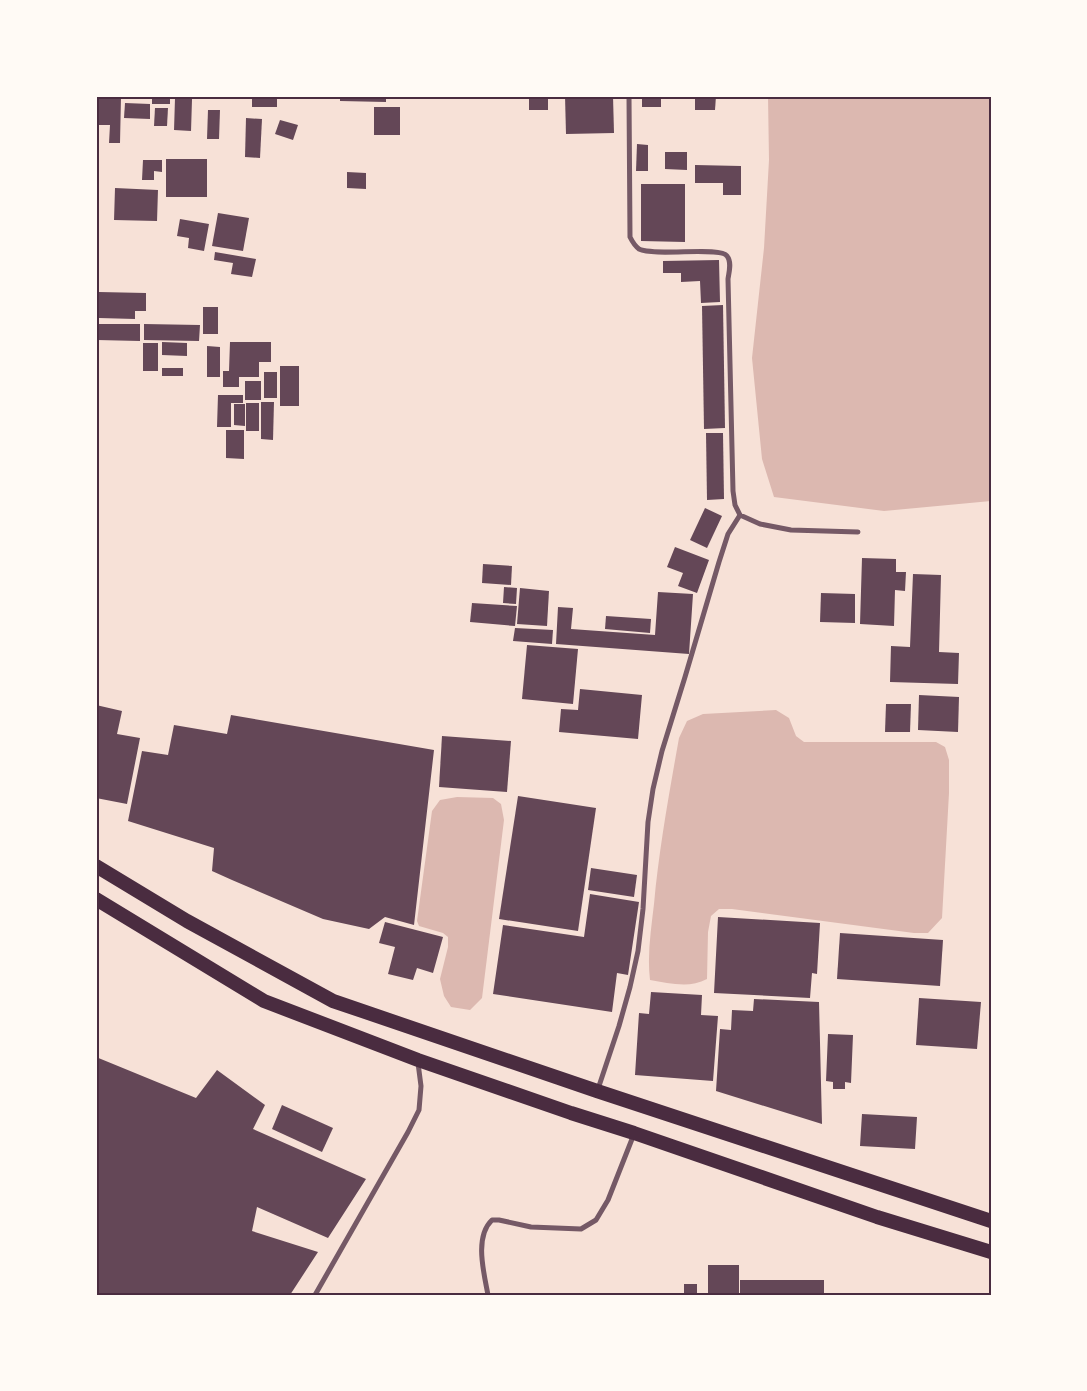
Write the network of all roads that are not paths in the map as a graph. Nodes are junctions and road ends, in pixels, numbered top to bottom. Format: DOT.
graph roads {
  1 [pos="629,96"];
  2 [pos="740,515"];
  3 [pos="858,532"];
  4 [pos="96,866"];
  5 [pos="96,899"];
  6 [pos="418,1060"];
  7 [pos="597,1091"];
  8 [pos="634,1133"];
  9 [pos="991,1222"];
  10 [pos="991,1252"];
  11 [pos="315,1295"];
  12 [pos="488,1295"];
  1 -- 2 [label="street"];
  2 -- 3 [label="street"];
  2 -- 7 [label="street"];
  4 -- 7 [label="highway"];
  5 -- 6 [label="highway"];
  6 -- 8 [label="highway"];
  6 -- 11 [label="street"];
  7 -- 9 [label="highway"];
  8 -- 10 [label="highway"];
  8 -- 12 [label="street"];
}
